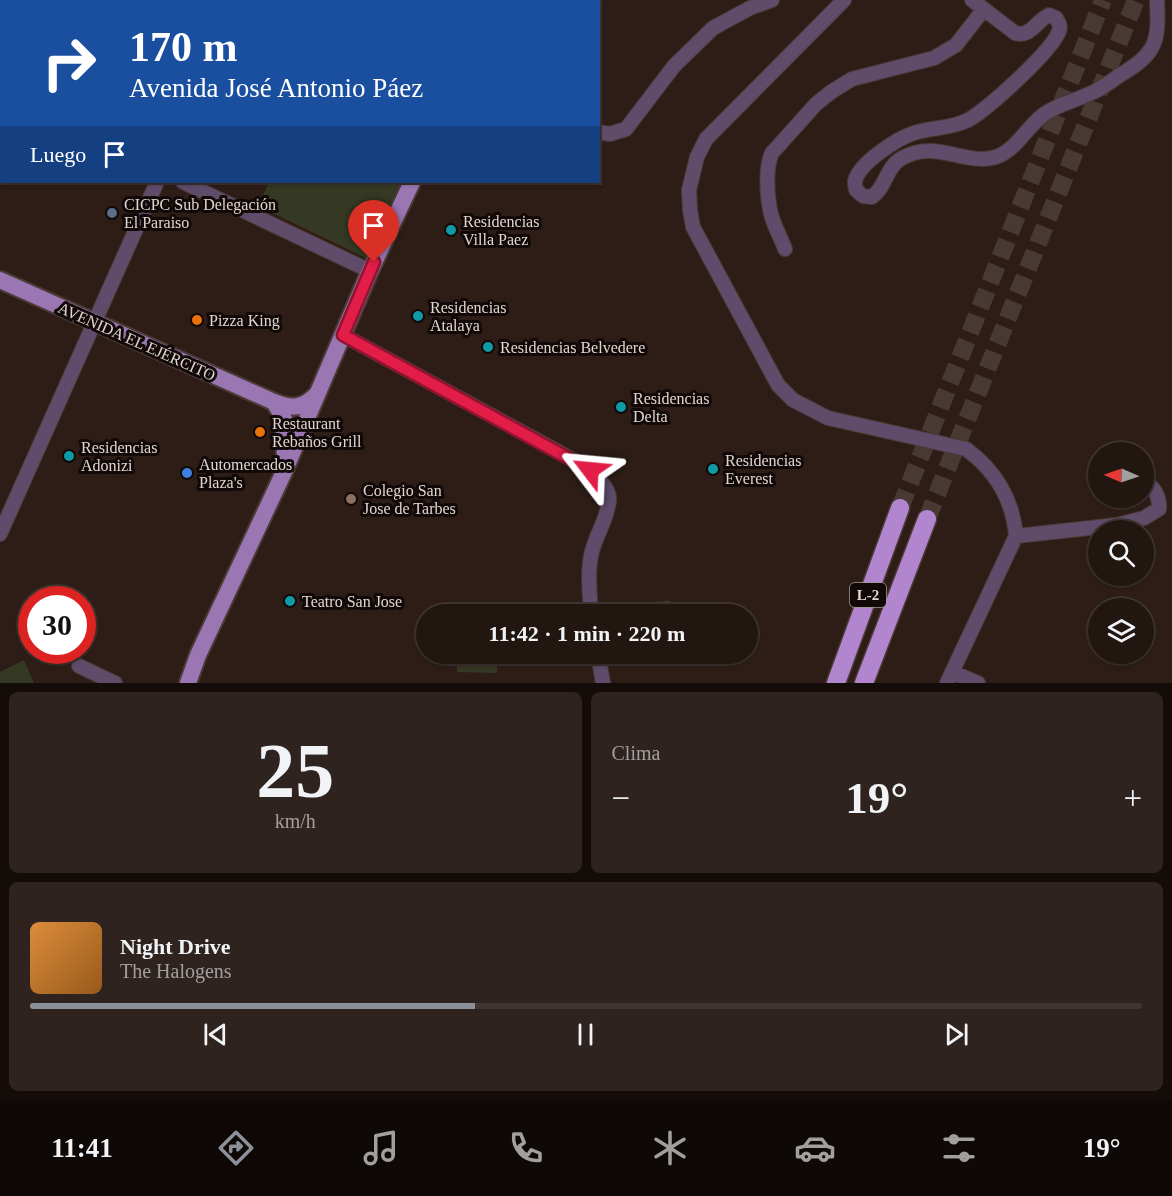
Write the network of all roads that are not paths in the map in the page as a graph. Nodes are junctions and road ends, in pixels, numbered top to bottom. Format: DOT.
graph roads {
  1 [pos="772,0"];
  2 [pos="844,0"];
  3 [pos="972,0"];
  4 [pos="1157,0"];
  5 [pos="984,9"];
  6 [pos="600,132"];
  7 [pos="157,183"];
  8 [pos="185,183"];
  9 [pos="412,183"];
  10 [pos="785,249"];
  11 [pos="370,272"];
  12 [pos="0,280"];
  13 [pos="95,323"];
  14 [pos="343,335"];
  15 [pos="320,392"];
  16 [pos="274,402"];
  17 [pos="284,472"];
  18 [pos="1154,489"];
  19 [pos="900,508"];
  20 [pos="927,519"];
  21 [pos="0,534"];
  22 [pos="1016,536"];
  23 [pos="591,604"];
  24 [pos="600,664"];
  25 [pos="79,666"];
  26 [pos="949,678"];
  27 [pos="115,683"];
  28 [pos="188,683"];
  29 [pos="603,683"];
  30 [pos="836,683"];
  31 [pos="864,683"];
  32 [pos="978,683"];
  1 -- 6 [label="street"];
  2 -- 22 [label="street"];
  3 -- 5 [label="street"];
  4 -- 5 [label="street"];
  5 -- 10 [label="street"];
  7 -- 13 [label="street"];
  8 -- 11 [label="street"];
  9 -- 11 [label="main road"];
  11 -- 14 [label="main road"];
  12 -- 13 [label="main road, AVENIDA EL EJÉRCITO"];
  13 -- 16 [label="main road, AVENIDA EL EJÉRCITO"];
  13 -- 21 [label="street"];
  14 -- 15 [label="main road"];
  14 -- 23 [label="street"];
  15 -- 16 [label="main road, AVENIDA EL EJÉRCITO"];
  15 -- 17 [label="main road"];
  16 -- 17 [label="main road"];
  17 -- 28 [label="main road"];
  18 -- 22 [label="street"];
  19 -- 30 [label="highway, L-2"];
  20 -- 31 [label="highway, L-2"];
  22 -- 26 [label="street"];
  24 -- 29 [label="street"];
  25 -- 27 [label="street"];
  26 -- 32 [label="street"];
}
